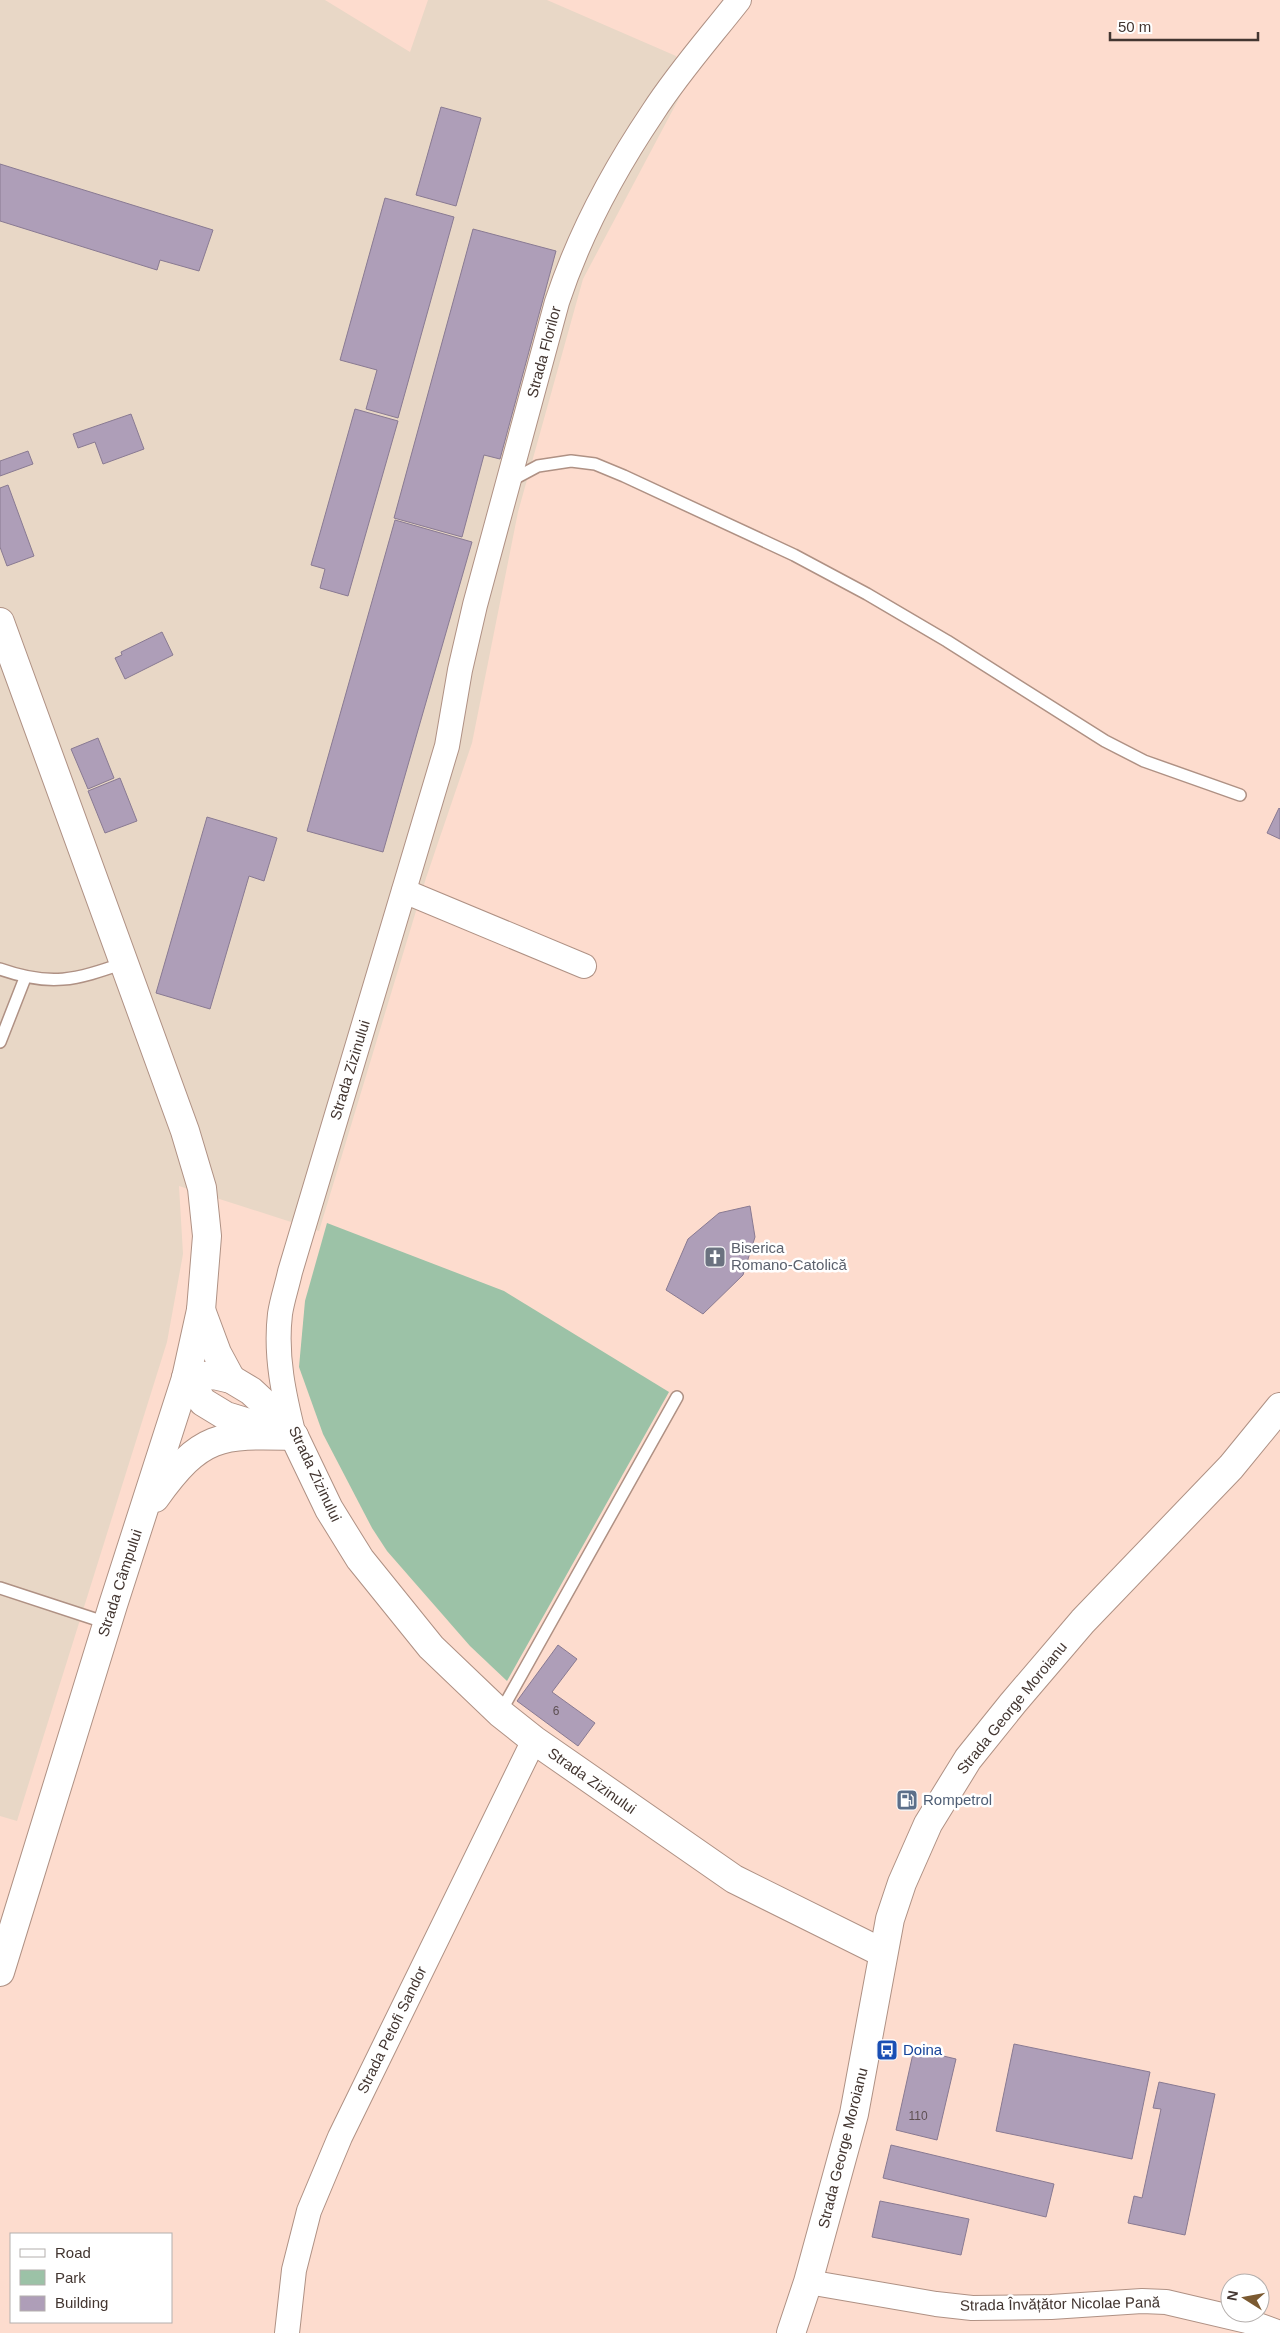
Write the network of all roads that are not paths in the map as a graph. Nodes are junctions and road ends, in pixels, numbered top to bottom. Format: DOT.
graph roads {
  1 [pos="739,0"];
  2 [pos="509,482"];
  3 [pos="0,622"];
  4 [pos="447,746"];
  5 [pos="1240,794"];
  6 [pos="404,891"];
  7 [pos="124,963"];
  8 [pos="584,966"];
  9 [pos="0,969"];
  10 [pos="25,978"];
  11 [pos="0,1042"];
  12 [pos="201,1310"];
  13 [pos="186,1378"];
  14 [pos="231,1378"];
  15 [pos="677,1397"];
  16 [pos="1280,1407"];
  17 [pos="294,1436"];
  18 [pos="140,1520"];
  19 [pos="0,1588"];
  20 [pos="107,1623"];
  21 [pos="500,1713"];
  22 [pos="534,1740"];
  23 [pos="883,1953"];
  24 [pos="0,1972"];
  25 [pos="808,2282"];
  26 [pos="287,2333"];
  27 [pos="791,2333"];
  28 [pos="1280,2333"];
  1 -- 2 [label="street, Strada Florilor"];
  2 -- 4 [label="street, Strada Florilor"];
  2 -- 5 [label="lane"];
  3 -- 7 [label="main road, Strada Câmpului"];
  4 -- 6 [label="street, Strada Zizinului"];
  6 -- 8 [label="street"];
  6 -- 17 [label="street, Strada Zizinului"];
  7 -- 10 [label="lane"];
  7 -- 12 [label="main road, Strada Câmpului"];
  9 -- 10 [label="lane"];
  10 -- 11 [label="lane"];
  12 -- 13 [label="main road, Strada Câmpului"];
  12 -- 14 [label="main road"];
  13 -- 14 [label="main road"];
  13 -- 17 [label="main road"];
  13 -- 18 [label="main road, Strada Câmpului"];
  14 -- 17 [label="main road"];
  15 -- 21 [label="lane"];
  16 -- 23 [label="main road, Strada George Moroianu"];
  17 -- 18 [label="main road"];
  17 -- 21 [label="main road, Strada Zizinului"];
  18 -- 20 [label="main road, Strada Câmpului"];
  19 -- 20 [label="lane"];
  20 -- 24 [label="main road, Strada Câmpului"];
  21 -- 22 [label="main road, Strada Zizinului"];
  22 -- 23 [label="main road, Strada Zizinului"];
  22 -- 26 [label="street, Strada Petofi Sandor"];
  23 -- 25 [label="main road, Strada George Moroianu"];
  25 -- 27 [label="main road, Strada George Moroianu"];
  25 -- 28 [label="street, Strada Învățător Nicolae Pană"];
}
